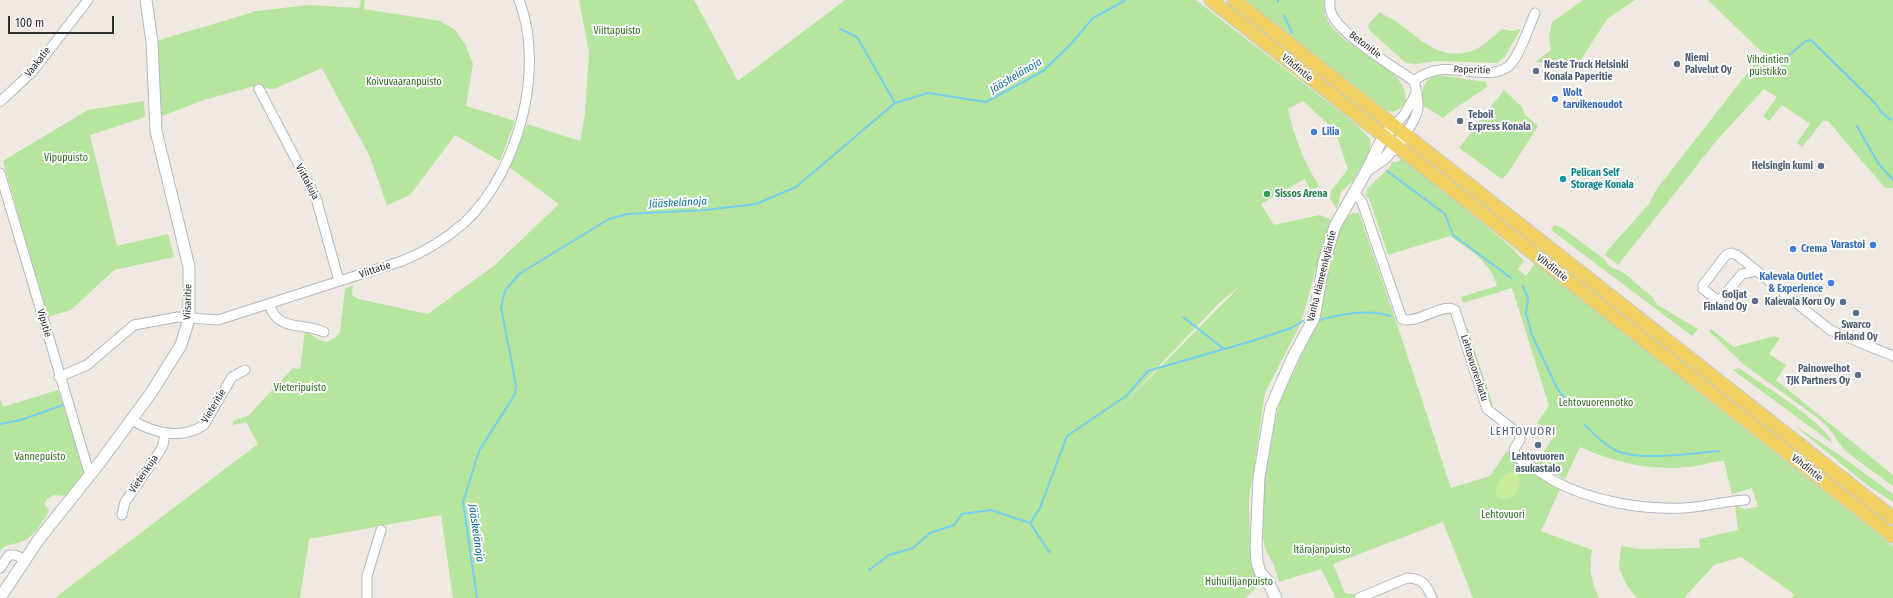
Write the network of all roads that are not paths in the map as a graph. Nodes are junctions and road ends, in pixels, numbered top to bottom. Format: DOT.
graph roads {
  1 [pos="88,0"];
  2 [pos="146,0"];
  3 [pos="519,0"];
  4 [pos="1211,0"];
  5 [pos="1234,0"];
  6 [pos="1330,0"];
  7 [pos="1535,13"];
  8 [pos="1414,81"];
  9 [pos="259,89"];
  10 [pos="1417,92"];
  11 [pos="0,102"];
  12 [pos="1394,126"];
  13 [pos="1405,135"];
  14 [pos="1384,137"];
  15 [pos="1396,146"];
  16 [pos="1366,172"];
  17 [pos="0,173"];
  18 [pos="1354,192"];
  19 [pos="1756,271"];
  20 [pos="339,281"];
  21 [pos="269,304"];
  22 [pos="189,319"];
  23 [pos="324,332"];
  24 [pos="1893,356"];
  25 [pos="245,370"];
  26 [pos="59,377"];
  27 [pos="132,420"];
  28 [pos="165,433"];
  29 [pos="91,472"];
  30 [pos="1745,500"];
  31 [pos="122,516"];
  32 [pos="1893,518"];
  33 [pos="381,530"];
  34 [pos="1893,536"];
  35 [pos="26,560"];
  36 [pos="0,568"];
  37 [pos="0,598"];
  38 [pos="367,598"];
  39 [pos="1276,598"];
  40 [pos="1359,598"];
  41 [pos="1432,598"];
  1 -- 11 [label="street, Vaakatie"];
  2 -- 22 [label="street, Viisaritie"];
  3 -- 20 [label="street, Viittatie"];
  4 -- 14 [label="main road, Vihdintie"];
  5 -- 12 [label="main road, Vihdintie"];
  6 -- 8 [label="street, Betonitie"];
  7 -- 8 [label="street, Paperitie"];
  8 -- 10 [label="street"];
  9 -- 20 [label="street, Viittakuja"];
  10 -- 12 [label="street"];
  10 -- 13 [label="street"];
  12 -- 13 [label="main road, Vihdintie"];
  12 -- 14 [label="street, Vanha Hämeenkyläntie"];
  13 -- 15 [label="street, Vanha Hämeenkyläntie"];
  13 -- 32 [label="main road, Vihdintie"];
  14 -- 15 [label="main road, Vihdintie"];
  14 -- 16 [label="street, Vanha Hämeenkyläntie"];
  15 -- 16 [label="street, Vanha Hämeenkyläntie"];
  15 -- 34 [label="main road, Vihdintie"];
  16 -- 18 [label="street, Vanha Hämeenkyläntie"];
  17 -- 26 [label="street, Viputie"];
  18 -- 30 [label="street, Lehtovuorenkatu"];
  18 -- 39 [label="street, Vanha Hämeenkyläntie"];
  19 -- 19 [label="street"];
  19 -- 24 [label="street"];
  20 -- 21 [label="street, Viittatie"];
  21 -- 22 [label="street, Viittatie"];
  21 -- 23 [label="street"];
  22 -- 26 [label="street, Viittatie"];
  22 -- 27 [label="street, Viisaritie"];
  25 -- 28 [label="street, Vieteritie"];
  26 -- 29 [label="street, Viputie"];
  27 -- 28 [label="street, Vieteritie"];
  27 -- 29 [label="street, Viisaritie"];
  28 -- 31 [label="street, Vieterikuja"];
  29 -- 35 [label="street, Viisaritie"];
  33 -- 38 [label="street"];
  35 -- 36 [label="street"];
  35 -- 37 [label="street, Viisaritie"];
  40 -- 41 [label="street"];
}
